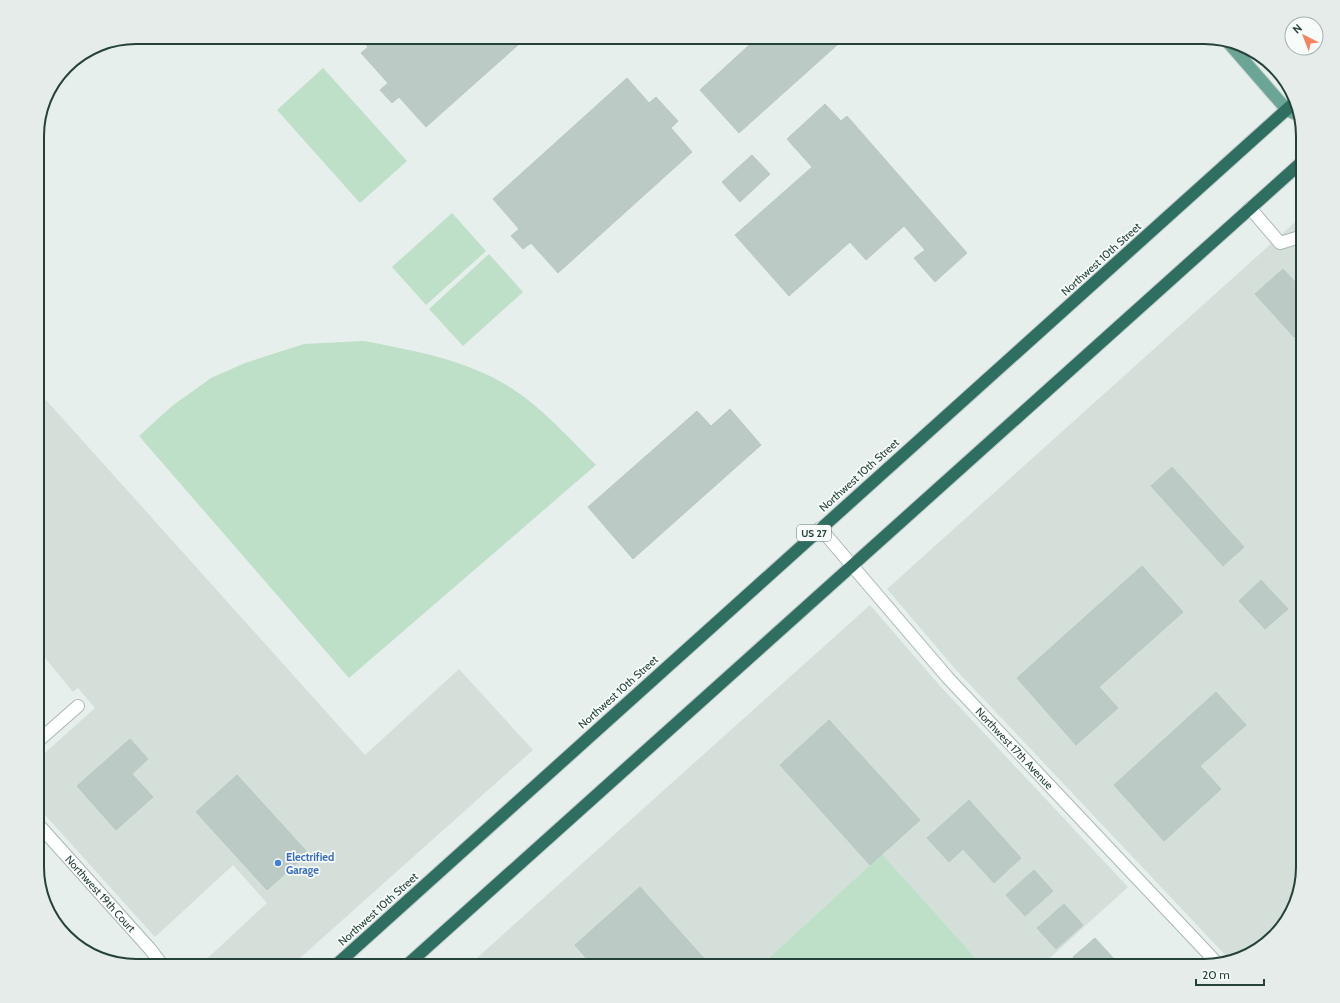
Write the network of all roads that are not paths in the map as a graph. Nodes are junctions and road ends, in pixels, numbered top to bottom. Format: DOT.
graph roads {
  1 [pos="1235,50"];
  2 [pos="1291,106"];
  3 [pos="1292,110"];
  4 [pos="1296,167"];
  5 [pos="1250,208"];
  6 [pos="1296,238"];
  7 [pos="820,528"];
  8 [pos="853,567"];
  9 [pos="78,706"];
  10 [pos="44,736"];
  11 [pos="44,831"];
  12 [pos="1212,958"];
  13 [pos="158,959"];
  14 [pos="343,959"];
  15 [pos="414,959"];
  1 -- 2 [label="main road"];
  3 -- 7 [label="highway, Northwest 10th Street / US 27"];
  4 -- 5 [label="highway"];
  5 -- 6 [label="street"];
  5 -- 8 [label="highway"];
  7 -- 8 [label="street, Northwest 17th Avenue"];
  7 -- 14 [label="highway, Northwest 10th Street / US 27"];
  8 -- 12 [label="street, Northwest 17th Avenue"];
  8 -- 15 [label="highway"];
  9 -- 10 [label="street"];
  11 -- 13 [label="street, Northwest 19th Court"];
}
